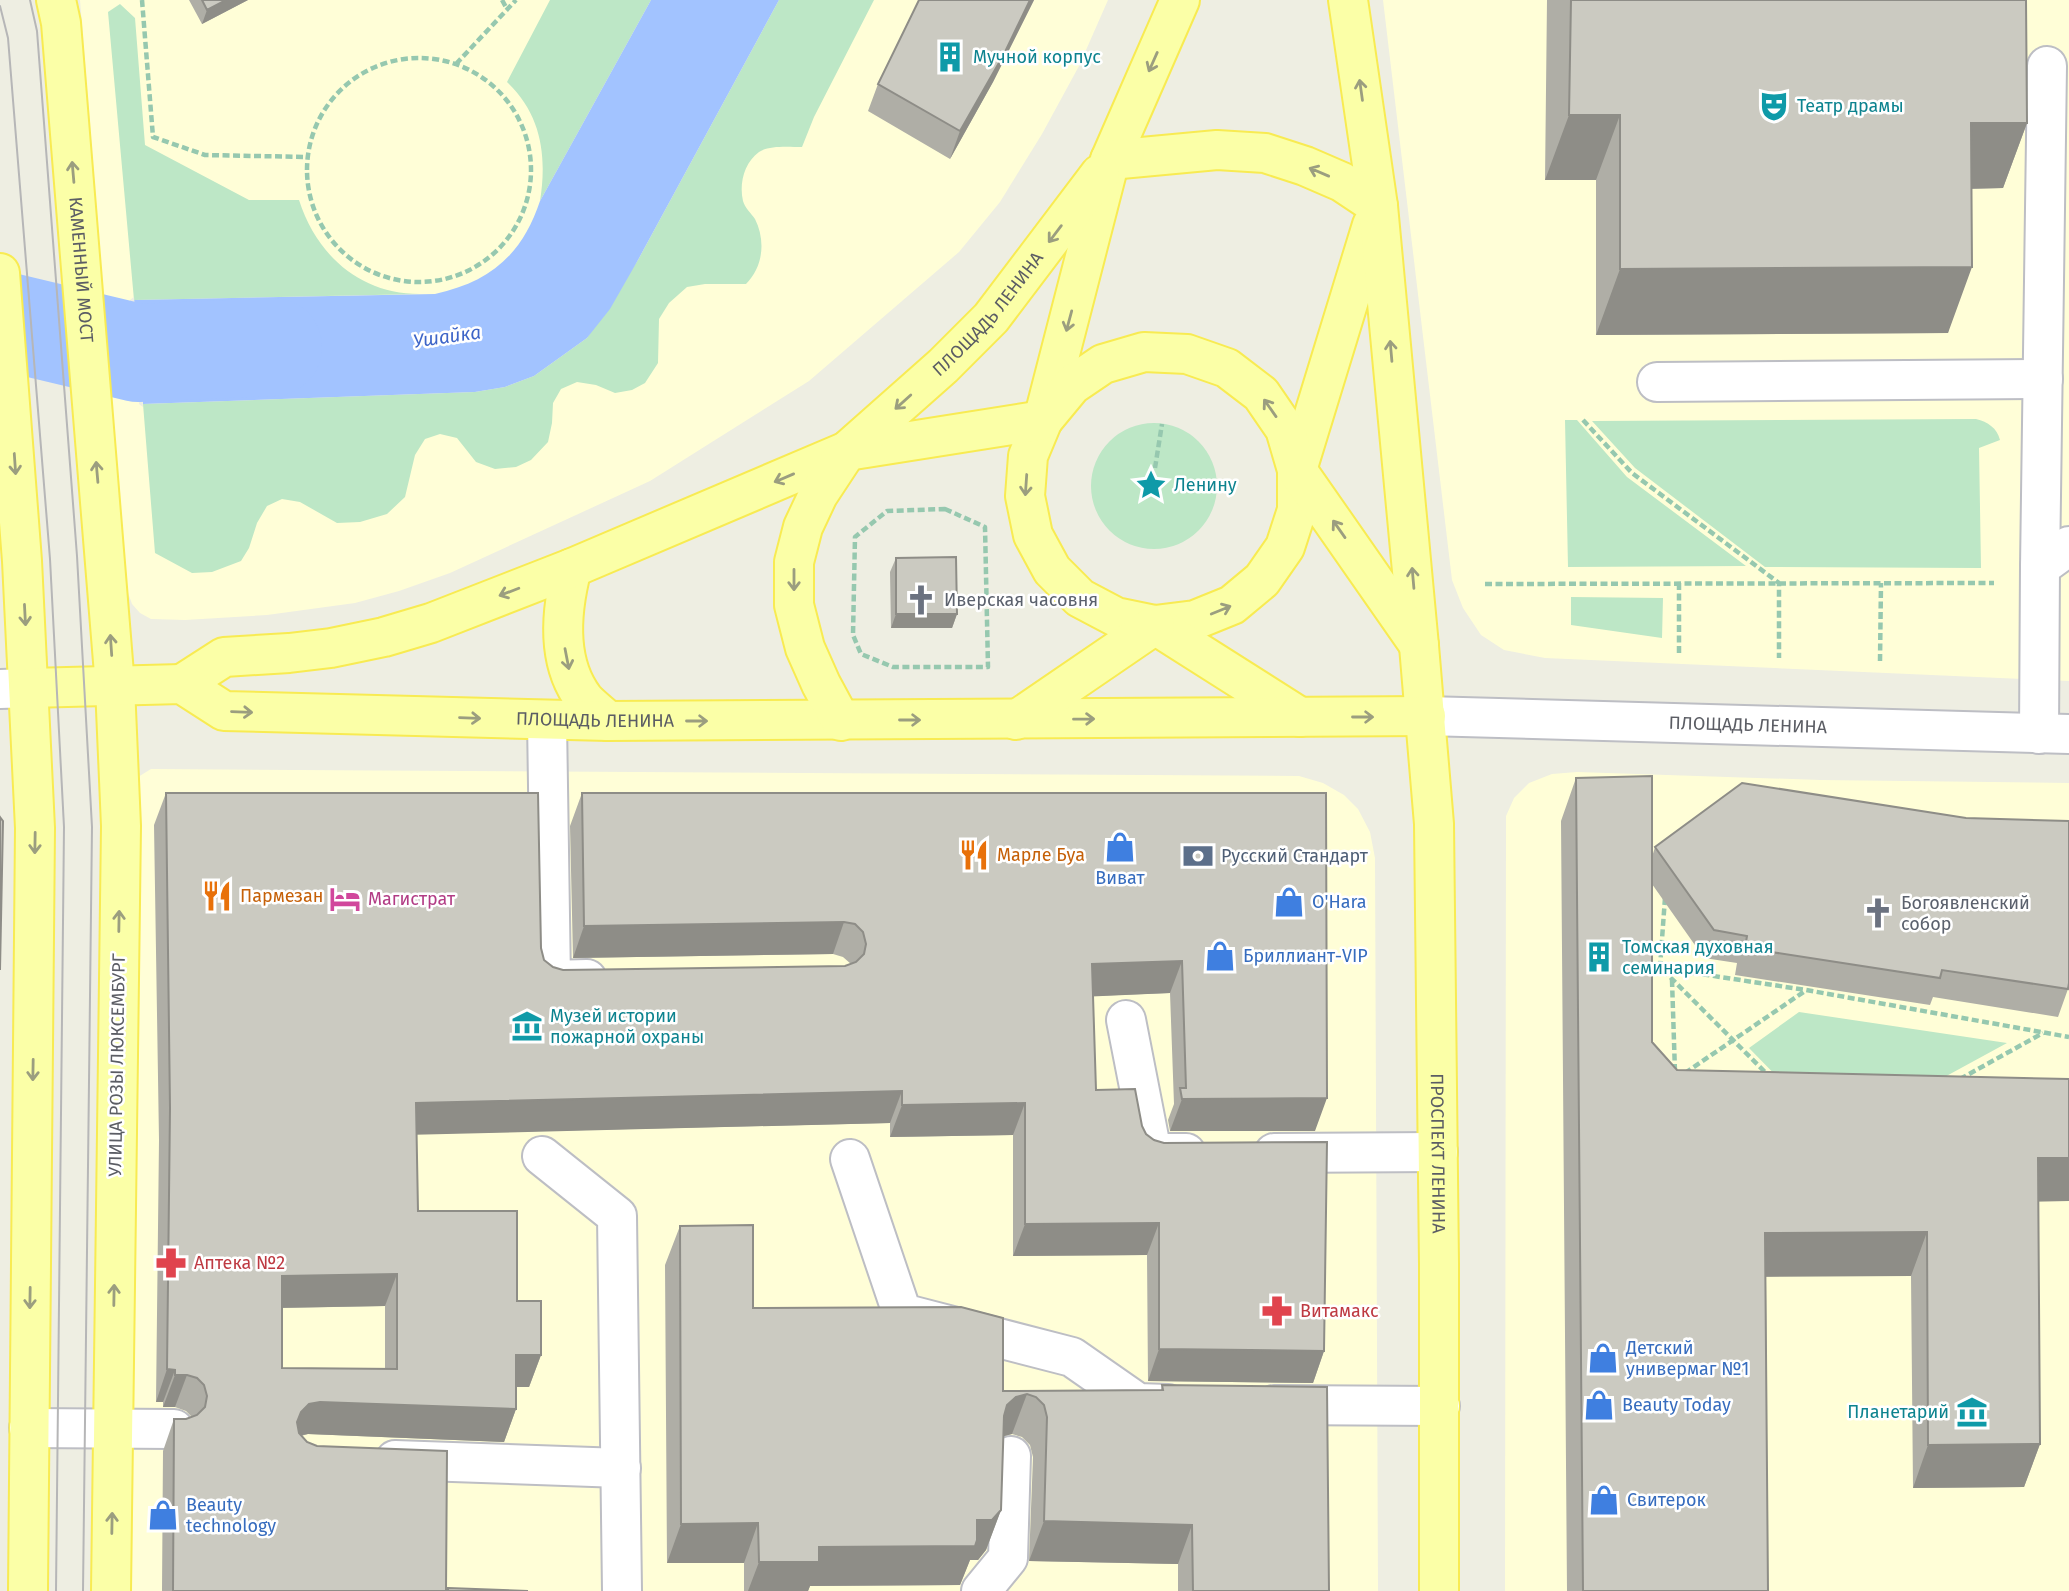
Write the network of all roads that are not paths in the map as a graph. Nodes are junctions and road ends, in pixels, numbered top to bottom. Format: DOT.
graph roads {
  1 [pos="1181,0"];
  2 [pos="1348,0"];
  3 [pos="59,12"];
  4 [pos="2048,66"];
  5 [pos="1110,160"];
  6 [pos="1378,206"];
  7 [pos="0,274"];
  8 [pos="2043,379"];
  9 [pos="1657,382"];
  10 [pos="1043,420"];
  11 [pos="847,451"];
  12 [pos="1297,470"];
  13 [pos="103,540"];
  14 [pos="2050,565"];
  15 [pos="572,568"];
  16 [pos="1155,625"];
  17 [pos="1419,646"];
  18 [pos="182,684"];
  19 [pos="115,686"];
  20 [pos="14,688"];
  21 [pos="1426,716"];
  22 [pos="1300,717"];
  23 [pos="1016,720"];
  24 [pos="547,721"];
  25 [pos="841,721"];
  26 [pos="608,722"];
  27 [pos="2054,734"];
  28 [pos="618,979"];
  29 [pos="1126,1020"];
  30 [pos="1438,1152"];
  31 [pos="542,1156"];
  32 [pos="850,1159"];
  33 [pos="1205,1404"];
  34 [pos="1246,1404"];
  35 [pos="1440,1406"];
  36 [pos="29,1428"];
  37 [pos="174,1429"];
  38 [pos="113,1430"];
  39 [pos="1011,1456"];
  40 [pos="360,1458"];
  41 [pos="621,1468"];
  42 [pos="27,1591"];
  43 [pos="111,1591"];
  44 [pos="622,1591"];
  45 [pos="981,1591"];
  46 [pos="1439,1591"];
  1 -- 5 [label="main road, ПЛОЩАДЬ ЛЕНИНА, one-way"];
  6 -- 2 [label="main road, ПЛОЩАДЬ ЛЕНИНА, one-way"];
  13 -- 3 [label="main road, КАМЕННЫЙ МОСТ, one-way"];
  4 -- 8 [label="street"];
  6 -- 5 [label="main road, one-way"];
  5 -- 10 [label="main road, ПЛОЩАДЬ ЛЕНИНА, one-way"];
  5 -- 11 [label="main road, ПЛОЩАДЬ ЛЕНИНА, one-way"];
  6 -- 12 [label="main road, ПЛОЩАДЬ ЛЕНИНА"];
  17 -- 6 [label="main road, ПЛОЩАДЬ ЛЕНИНА, one-way"];
  7 -- 20 [label="main road, one-way"];
  8 -- 9 [label="street"];
  8 -- 14 [label="street"];
  10 -- 11 [label="main road, ПЛОЩАДЬ ЛЕНИНА"];
  12 -- 10 [label="main road, ПЛОЩАДЬ ЛЕНИНА, one-way"];
  10 -- 16 [label="main road, ПЛОЩАДЬ ЛЕНИНА, one-way"];
  11 -- 15 [label="main road, ПЛОЩАДЬ ЛЕНИНА, one-way"];
  11 -- 25 [label="main road, one-way"];
  16 -- 12 [label="main road, ПЛОЩАДЬ ЛЕНИНА, one-way"];
  17 -- 12 [label="main road, ПЛОЩАДЬ ЛЕНИНА, one-way"];
  19 -- 13 [label="main road, УЛИЦА РОЗЫ ЛЮКСЕМБУРГ, one-way"];
  14 -- 27 [label="street"];
  15 -- 18 [label="main road, ПЛОЩАДЬ ЛЕНИНА, one-way"];
  15 -- 26 [label="main road, one-way"];
  16 -- 22 [label="main road, ПЛОЩАДЬ ЛЕНИНА"];
  16 -- 23 [label="main road, ПЛОЩАДЬ ЛЕНИНА"];
  17 -- 21 [label="main road, ПЛОЩАДЬ ЛЕНИНА"];
  18 -- 19 [label="main road"];
  18 -- 24 [label="main road, ПЛОЩАДЬ ЛЕНИНА, one-way"];
  19 -- 20 [label="main road"];
  38 -- 19 [label="main road, УЛИЦА РОЗЫ ЛЮКСЕМБУРГ, one-way"];
  20 -- 36 [label="main road, one-way"];
  22 -- 21 [label="main road, ПЛОЩАДЬ ЛЕНИНА, one-way"];
  21 -- 27 [label="street, ПЛОЩАДЬ ЛЕНИНА"];
  21 -- 30 [label="main road, ПРОСПЕКТ ЛЕНИНА"];
  23 -- 22 [label="main road, ПЛОЩАДЬ ЛЕНИНА, one-way"];
  25 -- 23 [label="main road, ПЛОЩАДЬ ЛЕНИНА, one-way"];
  24 -- 26 [label="main road, ПЛОЩАДЬ ЛЕНИНА"];
  24 -- 28 [label="street"];
  26 -- 25 [label="main road, ПЛОЩАДЬ ЛЕНИНА, one-way"];
  29 -- 30 [label="street"];
  30 -- 35 [label="main road, ПРОСПЕКТ ЛЕНИНА"];
  31 -- 41 [label="street"];
  32 -- 33 [label="street"];
  34 -- 35 [label="street"];
  35 -- 46 [label="main road, ПРОСПЕКТ ЛЕНИНА"];
  36 -- 38 [label="street"];
  36 -- 42 [label="main road"];
  37 -- 38 [label="street"];
  43 -- 38 [label="main road, УЛИЦА РОЗЫ ЛЮКСЕМБУРГ, one-way"];
  39 -- 45 [label="street"];
  40 -- 41 [label="street"];
  41 -- 44 [label="street"];
}
